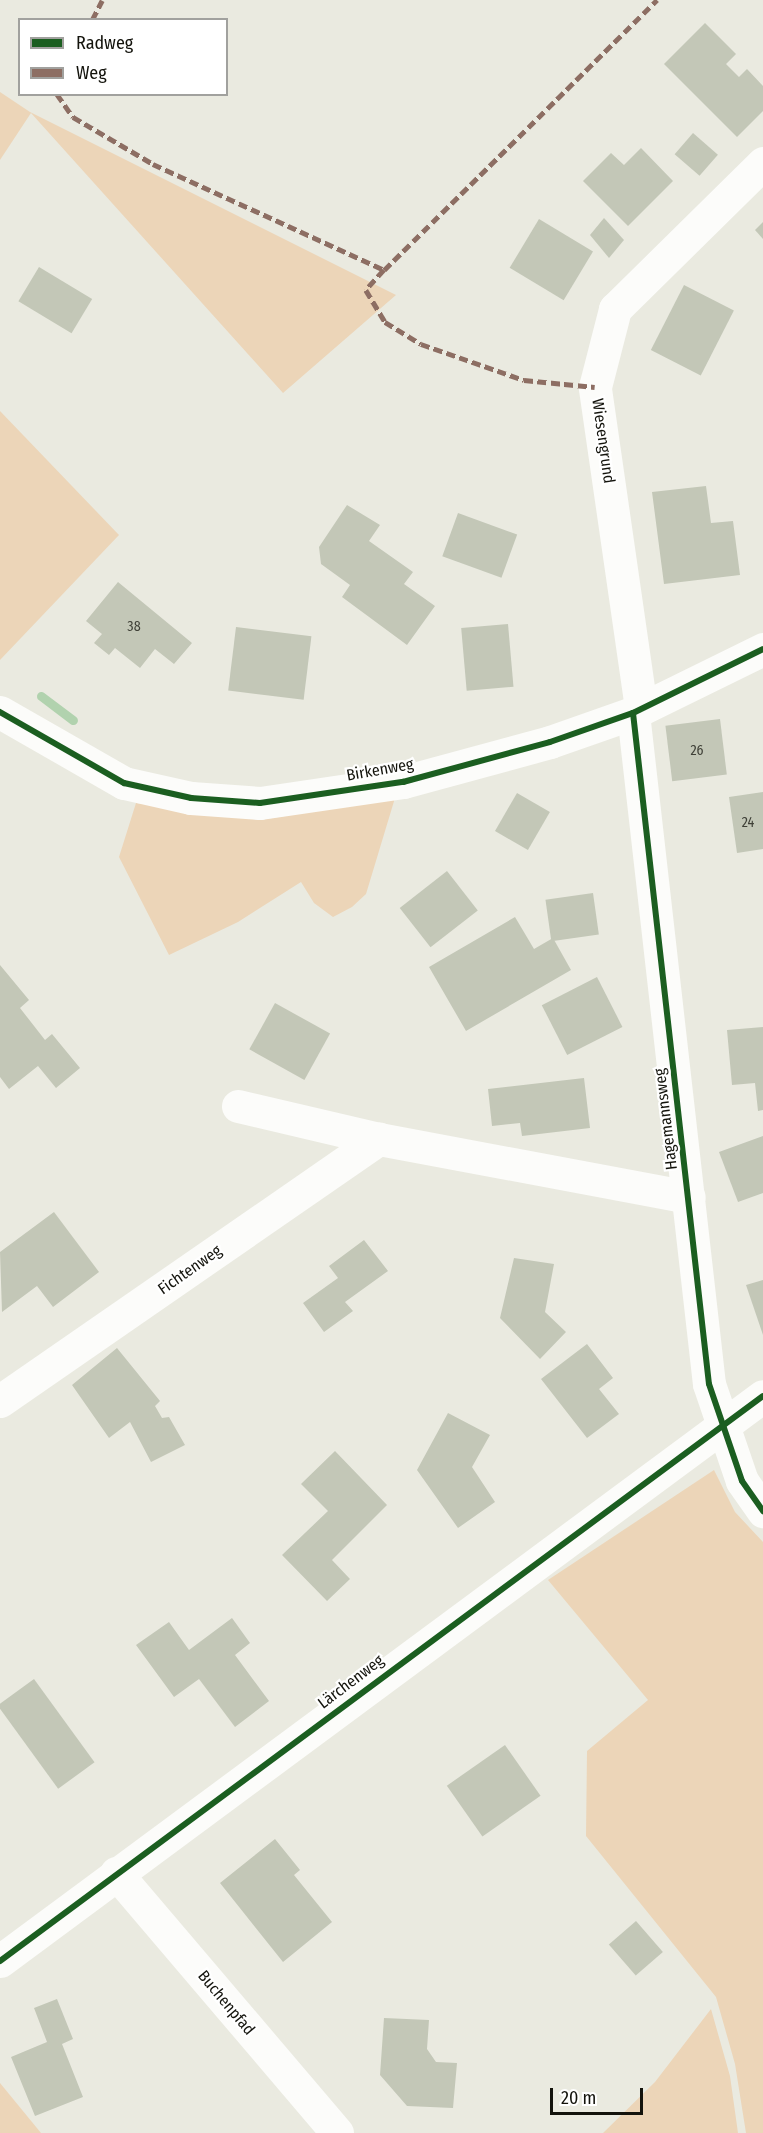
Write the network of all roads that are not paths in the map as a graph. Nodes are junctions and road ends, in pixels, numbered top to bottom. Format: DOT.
graph roads {
  1 [pos="763,163"];
  2 [pos="763,649"];
  3 [pos="637,711"];
  4 [pos="0,712"];
  5 [pos="238,1106"];
  6 [pos="379,1139"];
  7 [pos="689,1197"];
  8 [pos="763,1396"];
  9 [pos="0,1401"];
  10 [pos="719,1425"];
  11 [pos="763,1511"];
  12 [pos="116,1873"];
  13 [pos="0,1961"];
  14 [pos="337,2133"];
  1 -- 3 [label="street, Wiesengrund"];
  2 -- 3 [label="street, Birkenweg"];
  3 -- 4 [label="street, Birkenweg"];
  3 -- 7 [label="street, Hagemannsweg"];
  5 -- 6 [label="street"];
  6 -- 7 [label="street"];
  6 -- 9 [label="street, Fichtenweg"];
  7 -- 10 [label="street, Hagemannsweg"];
  8 -- 10 [label="street, Lärchenweg"];
  10 -- 11 [label="street, Hagemannsweg"];
  10 -- 12 [label="street, Lärchenweg"];
  12 -- 13 [label="street, Lärchenweg"];
  12 -- 14 [label="street, Buchenpfad"];
}
